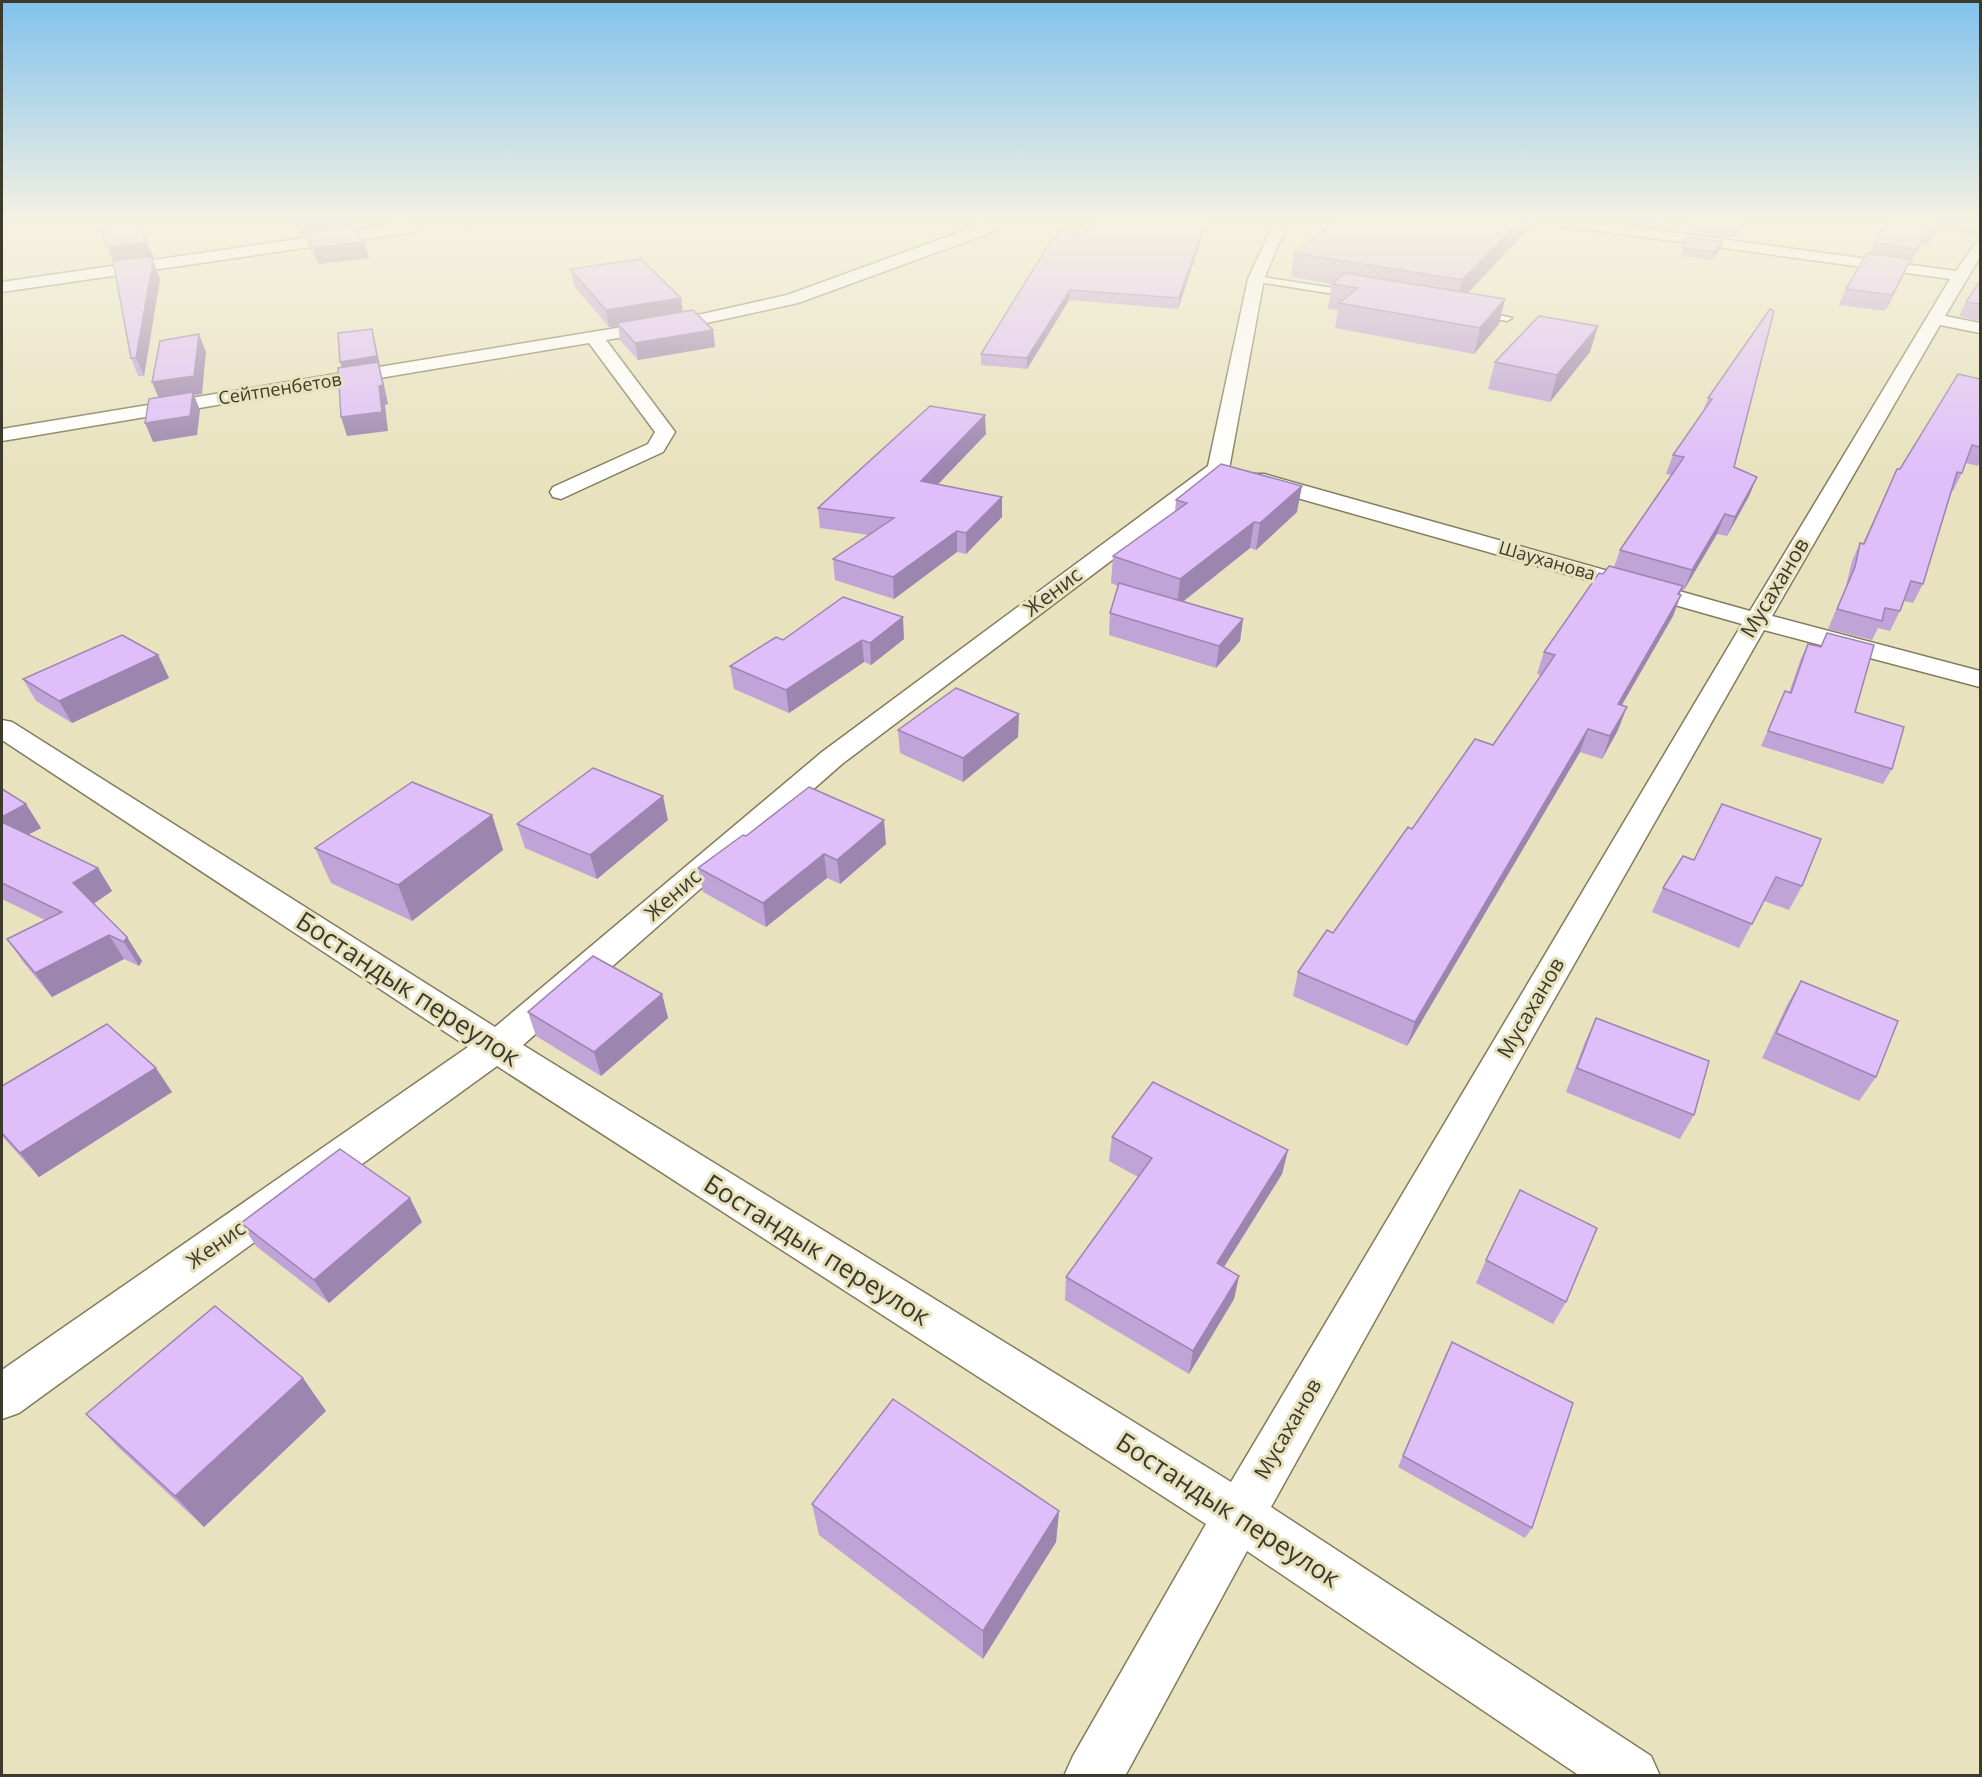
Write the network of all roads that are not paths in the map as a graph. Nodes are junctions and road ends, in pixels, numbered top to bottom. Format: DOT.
graph roads {
  1 [pos="767,305"];
  2 [pos="1251,305"];
  3 [pos="1944,305"];
  4 [pos="1461,311"];
  5 [pos="1507,318"];
  6 [pos="1934,320"];
  7 [pos="1980,328"];
  8 [pos="594,337"];
  9 [pos="2,435"];
  10 [pos="1218,468"];
  11 [pos="561,492"];
  12 [pos="1756,620"];
  13 [pos="1980,679"];
  14 [pos="2,728"];
  15 [pos="496,1047"];
  16 [pos="2,1397"];
  17 [pos="1238,1515"];
  18 [pos="1093,1776"];
  19 [pos="1631,1776"];
  1 -- 8 [label="street, Сейтпенбетов"];
  2 -- 10 [label="street"];
  3 -- 6 [label="street, Мусаханов"];
  4 -- 5 [label="lane"];
  6 -- 7 [label="street"];
  6 -- 12 [label="street, Мусаханов"];
  8 -- 9 [label="street, Сейтпенбетов"];
  8 -- 11 [label="street"];
  10 -- 12 [label="street, Шауханова"];
  10 -- 15 [label="street, Женис"];
  12 -- 13 [label="street, Шауханова"];
  12 -- 17 [label="street, Мусаханов"];
  14 -- 15 [label="street, Бостандык переулок"];
  15 -- 16 [label="street, Женис"];
  15 -- 17 [label="street, Бостандык переулок"];
  17 -- 18 [label="street, Мусаханов"];
  17 -- 19 [label="street, Бостандык переулок"];
}
